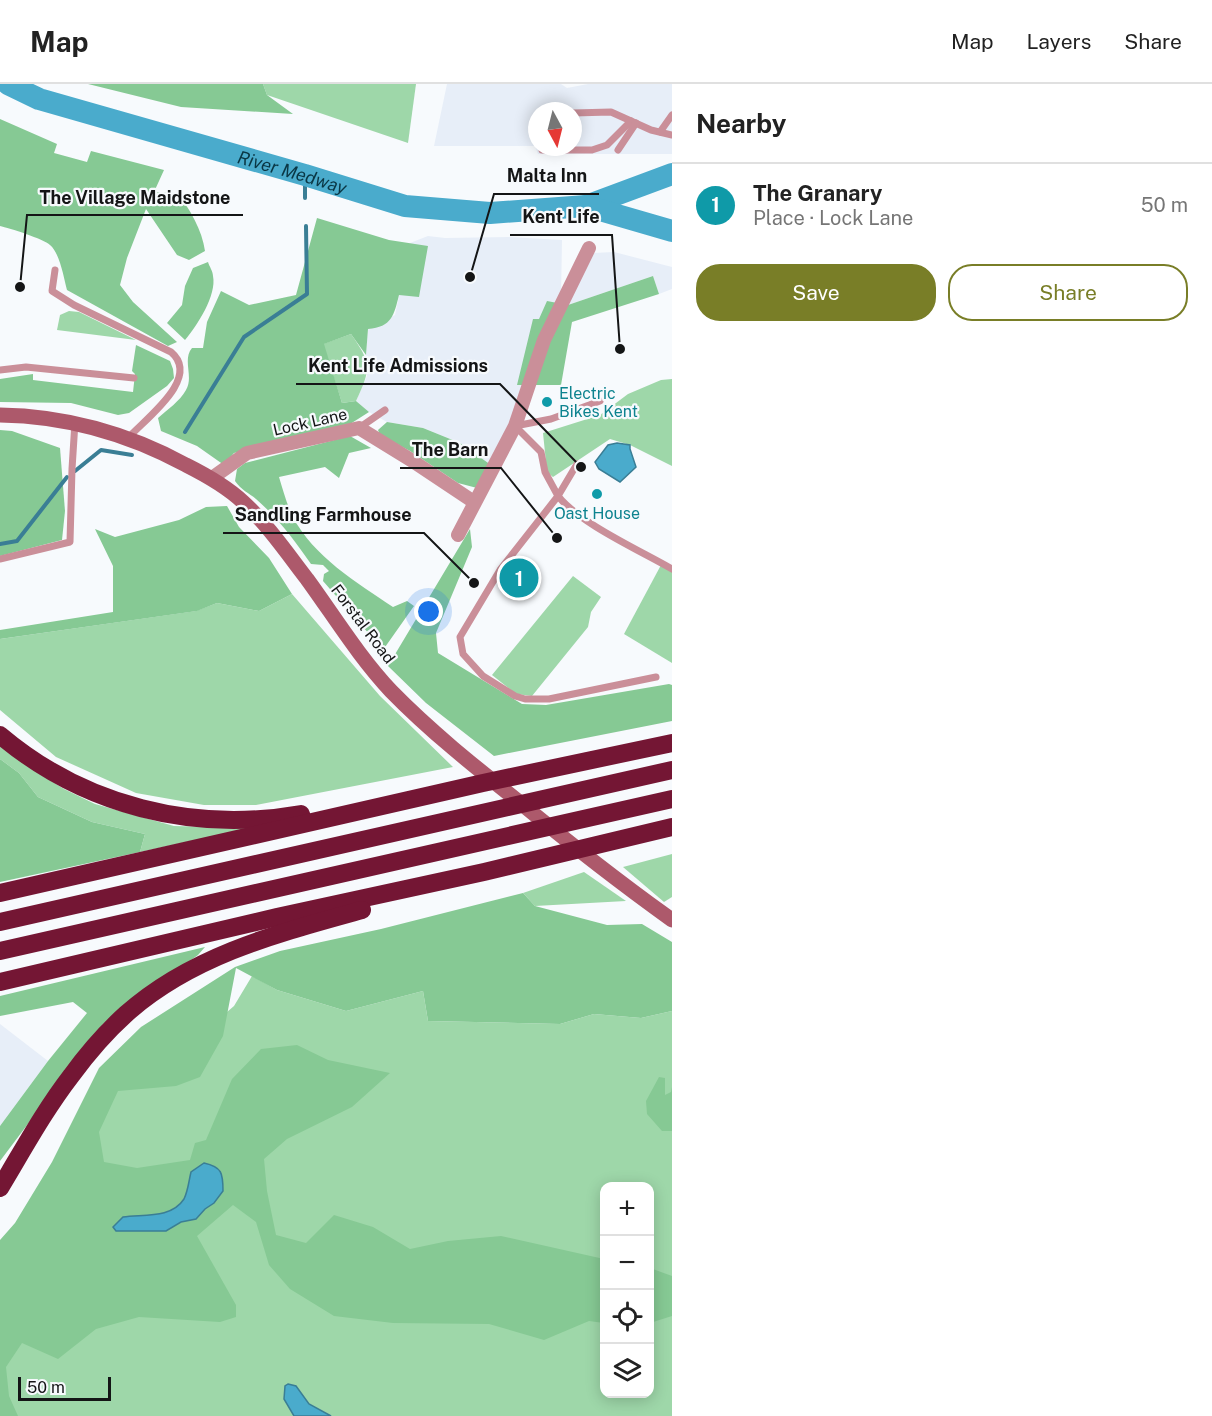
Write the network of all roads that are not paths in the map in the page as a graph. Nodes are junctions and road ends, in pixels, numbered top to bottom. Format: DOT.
graph roads {
  1 [pos="582,113"];
  2 [pos="672,115"];
  3 [pos="634,122"];
  4 [pos="660,132"];
  5 [pos="672,135"];
  6 [pos="582,150"];
  7 [pos="618,150"];
  8 [pos="589,248"];
  9 [pos="55,270"];
  10 [pos="0,370"];
  11 [pos="134,378"];
  12 [pos="600,401"];
  13 [pos="385,410"];
  14 [pos="0,415"];
  15 [pos="75,422"];
  16 [pos="515,426"];
  17 [pos="358,428"];
  18 [pos="128,438"];
  19 [pos="577,464"];
  20 [pos="212,478"];
  21 [pos="558,496"];
  22 [pos="474,502"];
  23 [pos="458,535"];
  24 [pos="0,560"];
  25 [pos="672,569"];
  26 [pos="656,677"];
  27 [pos="0,735"];
  28 [pos="672,743"];
  29 [pos="672,770"];
  30 [pos="483,783"];
  31 [pos="672,799"];
  32 [pos="672,827"];
  33 [pos="484,872"];
  34 [pos="0,892"];
  35 [pos="672,920"];
  36 [pos="0,922"];
  37 [pos="0,951"];
  38 [pos="0,982"];
  39 [pos="0,1188"];
  1 -- 3 [label="lane"];
  2 -- 4 [label="lane"];
  3 -- 4 [label="lane"];
  3 -- 6 [label="lane"];
  3 -- 7 [label="lane"];
  4 -- 5 [label="lane"];
  8 -- 16 [label="street"];
  9 -- 18 [label="lane"];
  10 -- 11 [label="lane"];
  12 -- 16 [label="lane"];
  13 -- 17 [label="lane"];
  14 -- 15 [label="street, Forstal Road"];
  15 -- 18 [label="street, Forstal Road"];
  15 -- 24 [label="lane"];
  16 -- 21 [label="lane"];
  16 -- 22 [label="street"];
  17 -- 20 [label="street, Lock Lane"];
  17 -- 22 [label="street, Lock Lane"];
  18 -- 20 [label="street, Forstal Road"];
  19 -- 21 [label="lane"];
  20 -- 35 [label="street, Forstal Road"];
  21 -- 25 [label="lane"];
  21 -- 26 [label="lane"];
  22 -- 23 [label="street"];
  27 -- 30 [label="highway"];
  28 -- 30 [label="highway"];
  29 -- 36 [label="highway"];
  30 -- 34 [label="highway"];
  31 -- 37 [label="highway"];
  32 -- 33 [label="highway"];
  33 -- 38 [label="highway"];
  33 -- 39 [label="highway"];
}
